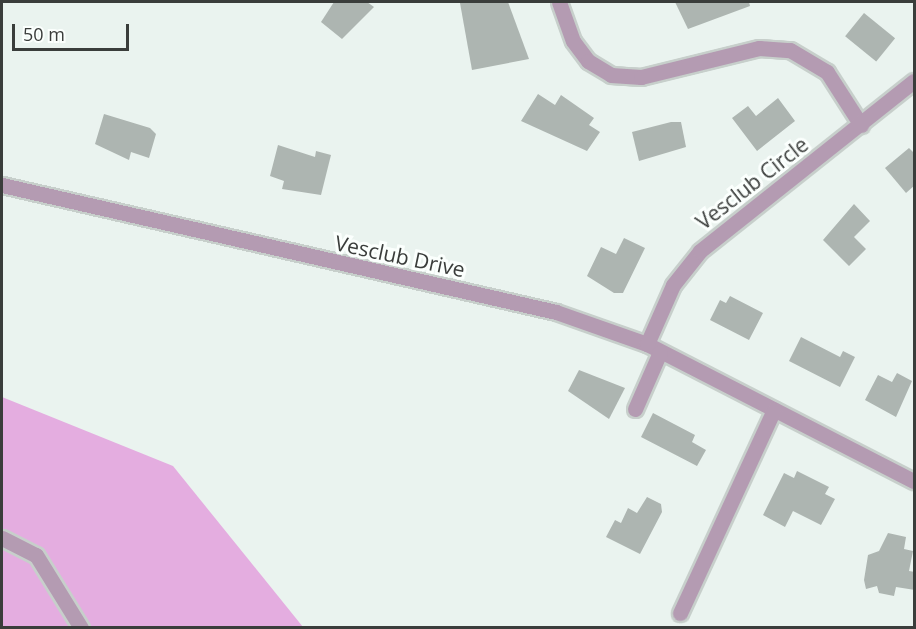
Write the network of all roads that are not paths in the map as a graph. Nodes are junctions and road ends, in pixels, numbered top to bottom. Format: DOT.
graph roads {
  1 [pos="559,2"];
  2 [pos="915,81"];
  3 [pos="861,125"];
  4 [pos="2,185"];
  5 [pos="646,344"];
  6 [pos="660,352"];
  7 [pos="635,409"];
  8 [pos="774,410"];
  9 [pos="915,481"];
  10 [pos="2,538"];
  11 [pos="680,613"];
  12 [pos="81,627"];
  1 -- 3 [label="street"];
  2 -- 3 [label="street, Vesclub Circle"];
  3 -- 5 [label="street, Vesclub Circle"];
  4 -- 5 [label="street, Vesclub Drive"];
  5 -- 6 [label="street, Vesclub Drive"];
  6 -- 7 [label="street"];
  6 -- 8 [label="street, Vesclub Drive"];
  8 -- 9 [label="street, Vesclub Drive"];
  8 -- 11 [label="street"];
  10 -- 12 [label="street"];
}
